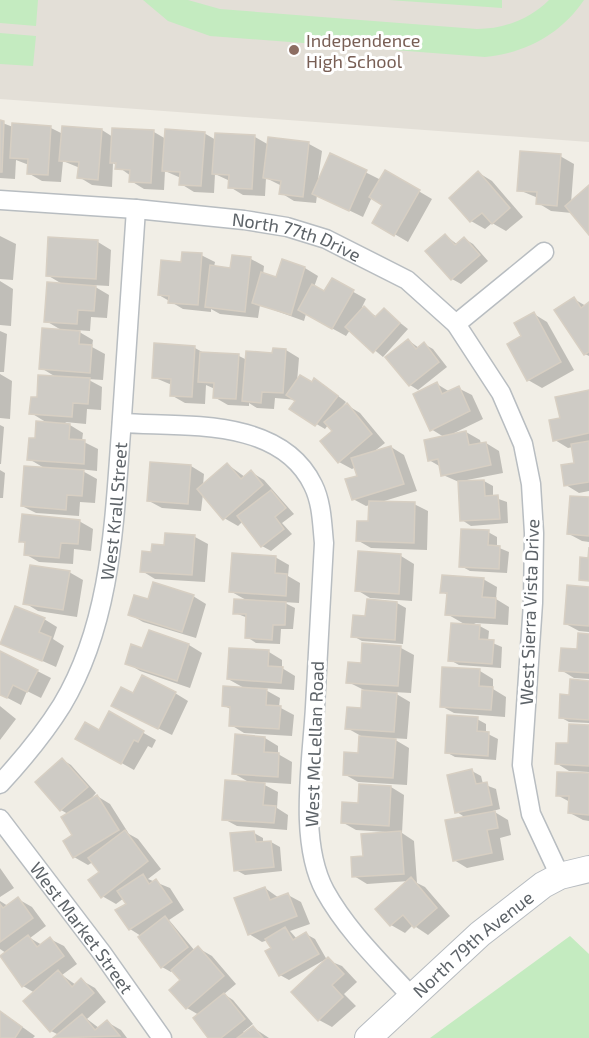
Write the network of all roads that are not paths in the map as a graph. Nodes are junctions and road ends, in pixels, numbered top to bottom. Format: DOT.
graph roads {
  1 [pos="0,200"];
  2 [pos="136,209"];
  3 [pos="544,252"];
  4 [pos="456,324"];
  5 [pos="122,423"];
  6 [pos="0,784"];
  7 [pos="0,819"];
  8 [pos="589,869"];
  9 [pos="560,876"];
  10 [pos="412,997"];
  11 [pos="162,1038"];
  12 [pos="368,1038"];
  1 -- 2 [label="street, North 77th Drive"];
  2 -- 4 [label="street, North 77th Drive"];
  2 -- 5 [label="street, West Krall Street"];
  3 -- 4 [label="street"];
  4 -- 9 [label="street, West Sierra Vista Drive"];
  5 -- 6 [label="street, West Krall Street"];
  5 -- 10 [label="street, West McLellan Road"];
  7 -- 11 [label="street, West Market Street"];
  8 -- 9 [label="street, North 79th Avenue"];
  9 -- 10 [label="street, North 79th Avenue"];
  10 -- 12 [label="street, North 79th Avenue"];
}
